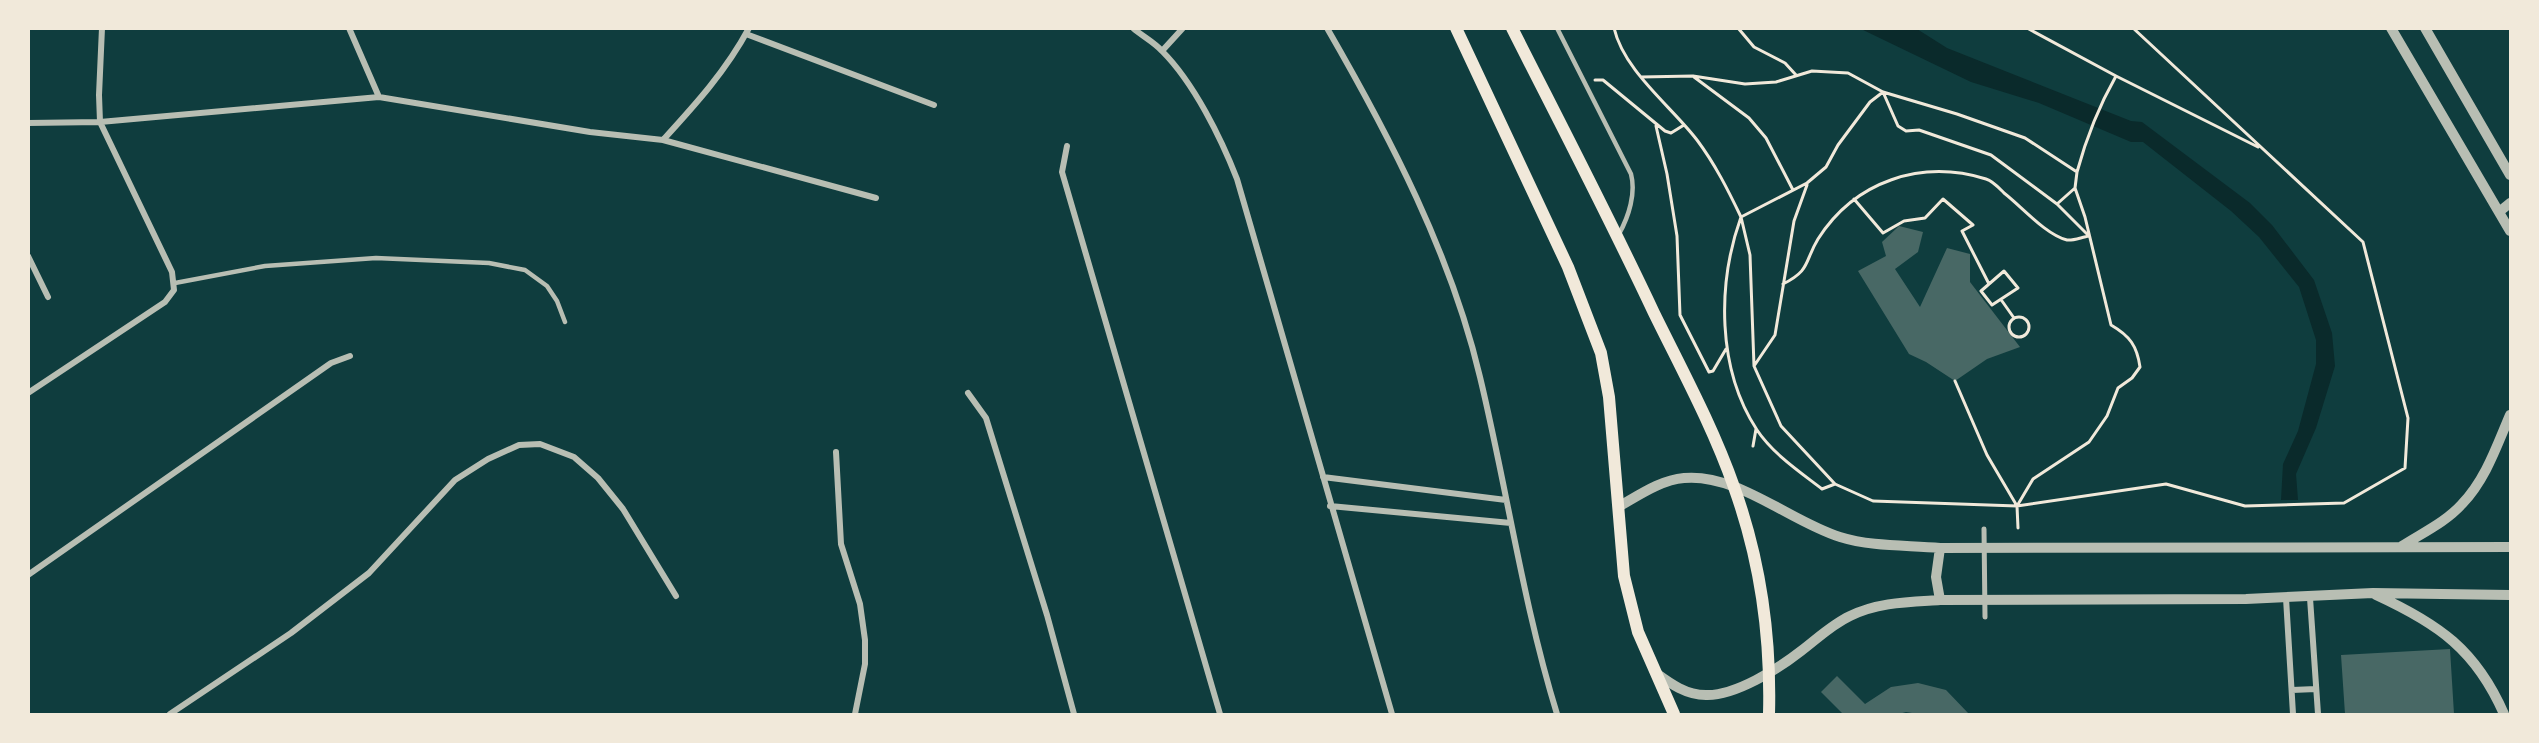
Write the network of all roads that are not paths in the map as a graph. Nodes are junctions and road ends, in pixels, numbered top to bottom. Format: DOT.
graph roads {
  1 [pos="102,28"];
  2 [pos="349,28"];
  3 [pos="1133,28"];
  4 [pos="1183,28"];
  5 [pos="1327,28"];
  6 [pos="1456,28"];
  7 [pos="1512,28"];
  8 [pos="1557,28"];
  9 [pos="2391,28"];
  10 [pos="2426,28"];
  11 [pos="748,31"];
  12 [pos="1162,51"];
  13 [pos="379,97"];
  14 [pos="934,105"];
  15 [pos="100,122"];
  16 [pos="28,123"];
  17 [pos="663,140"];
  18 [pos="1066,146"];
  19 [pos="2511,175"];
  20 [pos="876,198"];
  21 [pos="2511,202"];
  22 [pos="2499,212"];
  23 [pos="2511,231"];
  24 [pos="1618,236"];
  25 [pos="28,256"];
  26 [pos="175,283"];
  27 [pos="48,297"];
  28 [pos="565,322"];
  29 [pos="350,356"];
  30 [pos="28,393"];
  31 [pos="968,393"];
  32 [pos="2511,415"];
  33 [pos="837,452"];
  34 [pos="1323,477"];
  35 [pos="1735,487"];
  36 [pos="1506,500"];
  37 [pos="1330,506"];
  38 [pos="1618,507"];
  39 [pos="1511,523"];
  40 [pos="1984,529"];
  41 [pos="2402,546"];
  42 [pos="1984,547"];
  43 [pos="2511,547"];
  44 [pos="1940,548"];
  45 [pos="28,575"];
  46 [pos="2373,593"];
  47 [pos="2511,595"];
  48 [pos="676,596"];
  49 [pos="2286,598"];
  50 [pos="2310,598"];
  51 [pos="1940,600"];
  52 [pos="1985,600"];
  53 [pos="1985,617"];
  54 [pos="1769,672"];
  55 [pos="1656,673"];
  56 [pos="2316,689"];
  57 [pos="2292,690"];
  58 [pos="170,714"];
  59 [pos="855,714"];
  60 [pos="1074,714"];
  61 [pos="1220,714"];
  62 [pos="1392,714"];
  63 [pos="1557,714"];
  64 [pos="1674,714"];
  65 [pos="1769,714"];
  66 [pos="2294,714"];
  67 [pos="2318,714"];
  68 [pos="2504,714"];
  1 -- 15 [label="street"];
  2 -- 13 [label="street"];
  3 -- 12 [label="street"];
  4 -- 12 [label="street"];
  5 -- 36 [label="street"];
  6 -- 38 [label="main road"];
  7 -- 24 [label="main road"];
  8 -- 24 [label="lane"];
  9 -- 22 [label="street"];
  10 -- 19 [label="street"];
  11 -- 14 [label="street"];
  11 -- 17 [label="street"];
  12 -- 34 [label="street"];
  13 -- 15 [label="street"];
  13 -- 17 [label="street"];
  15 -- 16 [label="street"];
  15 -- 26 [label="street"];
  17 -- 20 [label="street"];
  18 -- 61 [label="street"];
  21 -- 22 [label="street"];
  22 -- 23 [label="street"];
  24 -- 35 [label="main road"];
  25 -- 27 [label="street"];
  26 -- 28 [label="lane"];
  26 -- 30 [label="street"];
  29 -- 45 [label="street"];
  31 -- 60 [label="street"];
  32 -- 41 [label="street"];
  33 -- 59 [label="street"];
  34 -- 36 [label="street"];
  34 -- 37 [label="street"];
  35 -- 38 [label="street"];
  35 -- 44 [label="street"];
  35 -- 54 [label="main road"];
  36 -- 39 [label="street"];
  37 -- 39 [label="street"];
  37 -- 62 [label="street"];
  38 -- 55 [label="main road"];
  39 -- 63 [label="street"];
  40 -- 42 [label="street"];
  41 -- 42 [label="street"];
  41 -- 43 [label="street"];
  42 -- 44 [label="street"];
  42 -- 52 [label="street"];
  44 -- 51 [label="street"];
  46 -- 47 [label="street"];
  46 -- 50 [label="street"];
  46 -- 68 [label="street"];
  48 -- 58 [label="street"];
  49 -- 50 [label="street"];
  49 -- 52 [label="street"];
  49 -- 57 [label="street"];
  50 -- 56 [label="street"];
  51 -- 52 [label="street"];
  51 -- 54 [label="street"];
  52 -- 53 [label="street"];
  54 -- 55 [label="street"];
  54 -- 65 [label="main road"];
  55 -- 64 [label="main road"];
  56 -- 57 [label="street"];
  56 -- 67 [label="street"];
  57 -- 66 [label="street"];
}
